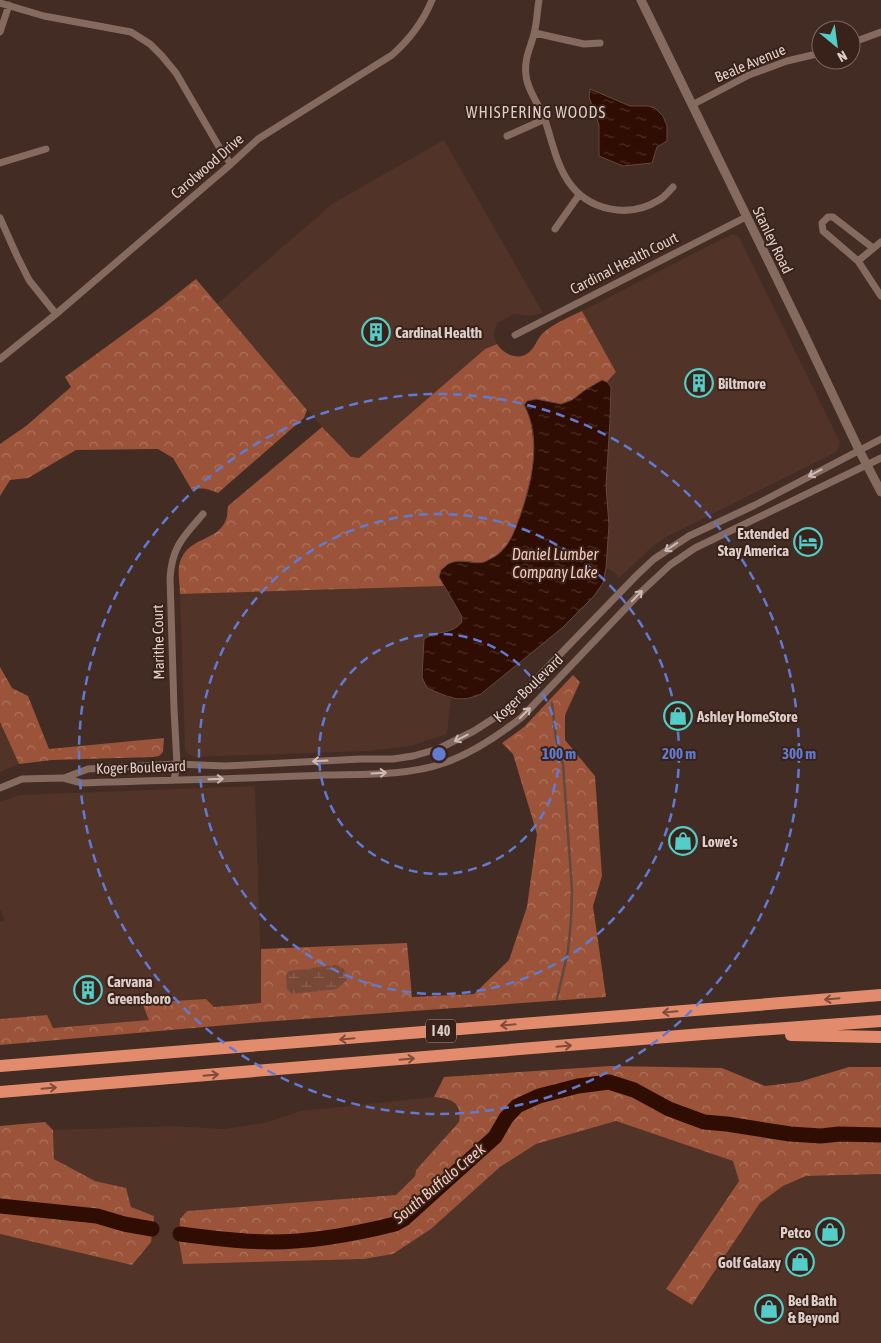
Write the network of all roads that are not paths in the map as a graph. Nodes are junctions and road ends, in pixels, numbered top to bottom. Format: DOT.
graph roads {
  1 [pos="432,0"];
  2 [pos="539,0"];
  3 [pos="641,0"];
  4 [pos="0,3"];
  5 [pos="8,5"];
  6 [pos="0,32"];
  7 [pos="535,32"];
  8 [pos="881,32"];
  9 [pos="861,39"];
  10 [pos="600,43"];
  11 [pos="811,55"];
  12 [pos="692,105"];
  13 [pos="545,119"];
  14 [pos="507,136"];
  15 [pos="46,149"];
  16 [pos="0,163"];
  17 [pos="231,164"];
  18 [pos="673,187"];
  19 [pos="579,195"];
  20 [pos="746,217"];
  21 [pos="0,218"];
  22 [pos="555,229"];
  23 [pos="881,242"];
  24 [pos="873,248"];
  25 [pos="858,261"];
  26 [pos="881,295"];
  27 [pos="56,314"];
  28 [pos="515,335"];
  29 [pos="0,359"];
  30 [pos="881,439"];
  31 [pos="859,450"];
  32 [pos="881,458"];
  33 [pos="867,466"];
  34 [pos="881,492"];
  35 [pos="202,514"];
  36 [pos="177,764"];
  37 [pos="63,778"];
  38 [pos="174,780"];
  39 [pos="0,788"];
  40 [pos="881,995"];
  41 [pos="881,1021"];
  42 [pos="703,1034"];
  43 [pos="881,1036"];
  44 [pos="0,1066"];
  45 [pos="0,1092"];
  1 -- 17 [label="street, Carolwood Drive"];
  2 -- 7 [label="street"];
  3 -- 12 [label="street, Stanley Road"];
  4 -- 5 [label="street"];
  5 -- 6 [label="street"];
  5 -- 17 [label="street"];
  7 -- 10 [label="street"];
  7 -- 13 [label="street"];
  8 -- 9 [label="street"];
  11 -- 12 [label="street, Beale Avenue"];
  12 -- 20 [label="street, Stanley Road"];
  13 -- 14 [label="street"];
  13 -- 19 [label="street"];
  15 -- 16 [label="street"];
  17 -- 27 [label="street, Carolwood Drive"];
  18 -- 19 [label="street"];
  19 -- 22 [label="street"];
  20 -- 28 [label="street, Cardinal Health Court"];
  20 -- 31 [label="street, Stanley Road"];
  21 -- 27 [label="street"];
  23 -- 24 [label="street"];
  24 -- 25 [label="street"];
  24 -- 25 [label="street"];
  25 -- 26 [label="street"];
  27 -- 29 [label="street, Carolwood Drive"];
  30 -- 31 [label="street, Koger Boulevard"];
  31 -- 33 [label="street, Stanley Road"];
  31 -- 36 [label="street, Koger Boulevard, one-way"];
  32 -- 33 [label="street, Koger Boulevard"];
  33 -- 34 [label="street, Stanley Road"];
  38 -- 33 [label="street, Koger Boulevard, one-way"];
  35 -- 36 [label="street, Marithe Court"];
  36 -- 37 [label="street, Koger Boulevard"];
  36 -- 38 [label="street, Marithe Court"];
  37 -- 38 [label="street, Koger Boulevard"];
  37 -- 39 [label="street, Koger Boulevard"];
  40 -- 44 [label="highway, I 40, one-way"];
  41 -- 42 [label="highway, I 40"];
  42 -- 43 [label="highway"];
  45 -- 42 [label="highway, I 40, one-way"];
}
